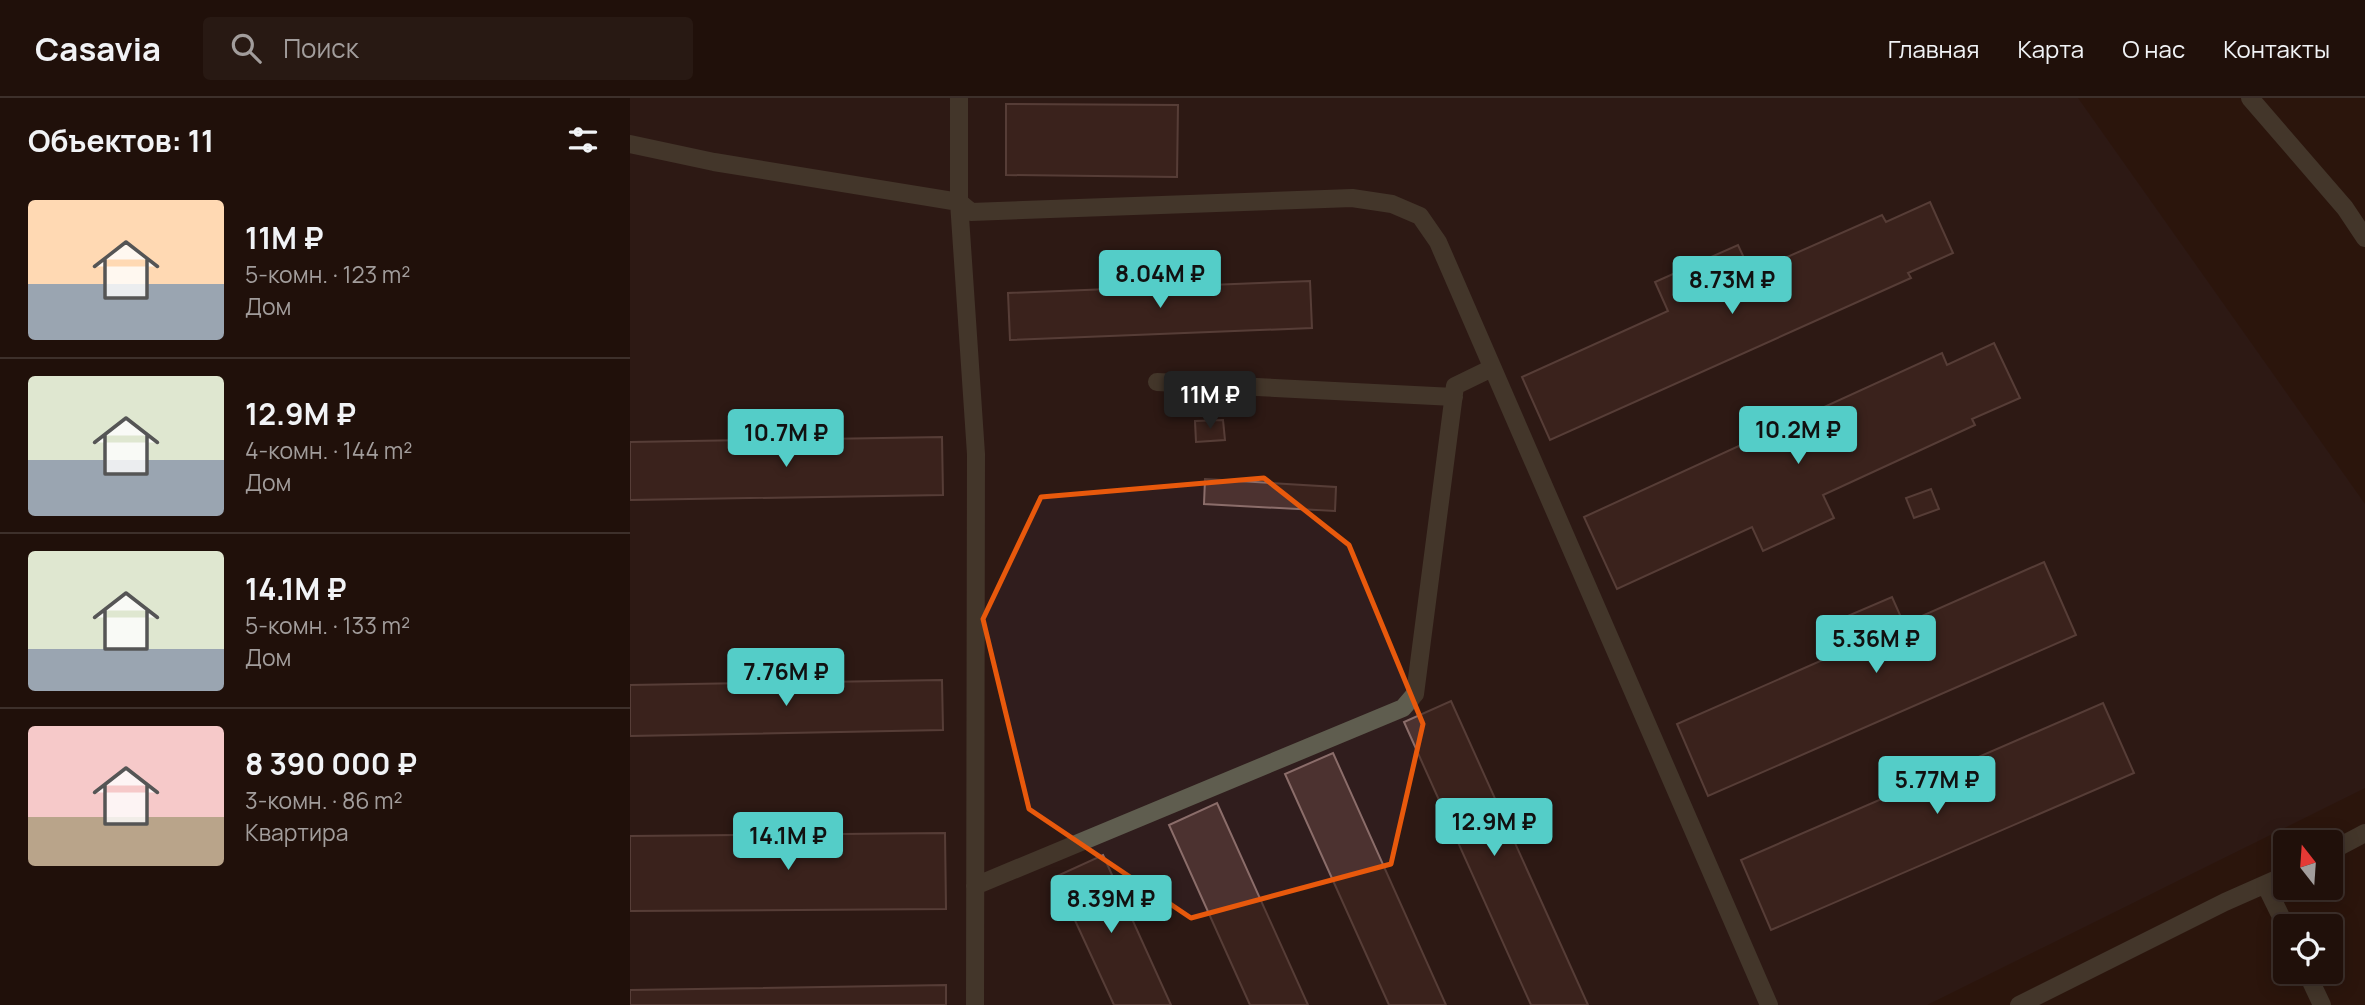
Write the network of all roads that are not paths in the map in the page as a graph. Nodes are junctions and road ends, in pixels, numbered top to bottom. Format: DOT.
graph roads {
  1 [pos="959,98"];
  2 [pos="2250,98"];
  3 [pos="630,144"];
  4 [pos="960,202"];
  5 [pos="2365,237"];
  6 [pos="1492,368"];
  7 [pos="1157,382"];
  8 [pos="1454,397"];
  9 [pos="2365,833"];
  10 [pos="2343,845"];
  11 [pos="2273,882"];
  12 [pos="975,886"];
  13 [pos="2266,886"];
  14 [pos="2280,914"];
  15 [pos="2312,984"];
  16 [pos="975,1005"];
  17 [pos="1769,1005"];
  18 [pos="2019,1005"];
  19 [pos="2322,1005"];
  1 -- 4 [label="lane"];
  2 -- 5 [label="lane"];
  3 -- 4 [label="lane"];
  4 -- 6 [label="lane"];
  4 -- 12 [label="lane"];
  6 -- 8 [label="lane"];
  6 -- 17 [label="lane"];
  7 -- 8 [label="lane"];
  8 -- 12 [label="lane"];
  9 -- 10 [label="lane"];
  11 -- 13 [label="lane"];
  12 -- 16 [label="lane"];
  13 -- 14 [label="lane"];
  13 -- 18 [label="lane"];
  15 -- 19 [label="lane"];
}
